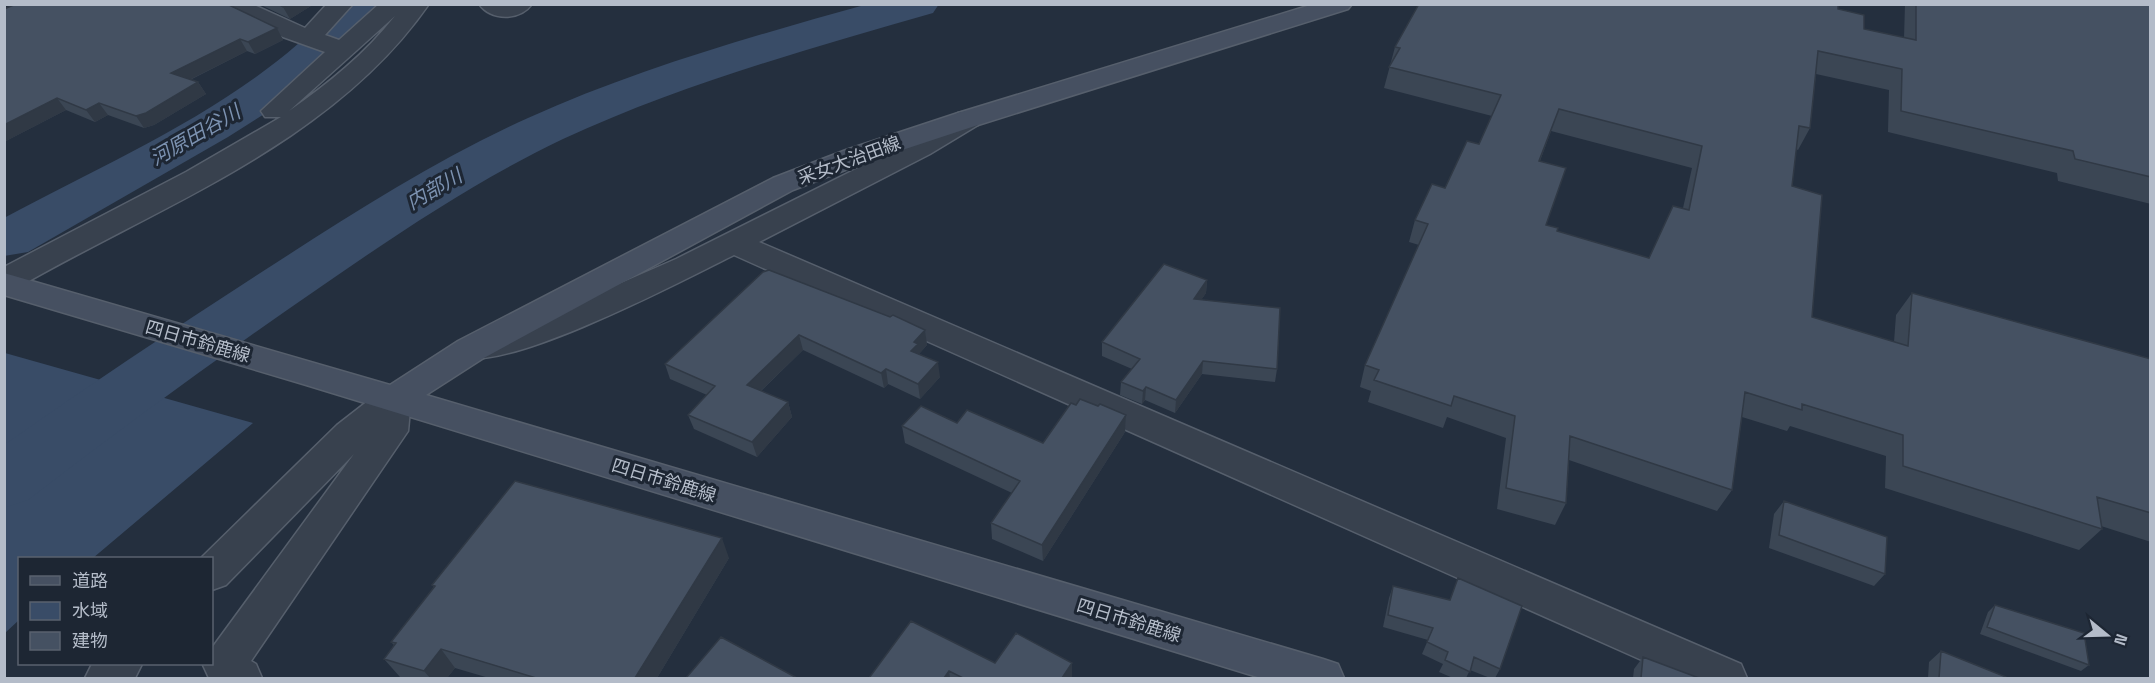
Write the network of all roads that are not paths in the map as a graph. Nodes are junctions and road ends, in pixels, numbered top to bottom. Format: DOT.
graph roads {
  1 [pos="232,4"];
  2 [pos="341,4"];
  3 [pos="394,4"];
  4 [pos="417,4"];
  5 [pos="491,4"];
  6 [pos="520,4"];
  7 [pos="1340,4"];
  8 [pos="325,44"];
  9 [pos="968,119"];
  10 [pos="217,167"];
  11 [pos="736,244"];
  12 [pos="10,285"];
  13 [pos="470,350"];
  14 [pos="394,399"];
  15 [pos="213,572"];
  16 [pos="119,665"];
  17 [pos="106,678"];
  18 [pos="241,678"];
  19 [pos="1323,678"];
  20 [pos="1726,678"];
  1 -- 8 [label="street"];
  2 -- 8 [label="street"];
  3 -- 8 [label="street"];
  4 -- 10 [label="street"];
  5 -- 6 [label="street"];
  7 -- 9 [label="main road, 采女大治田線"];
  8 -- 10 [label="street"];
  9 -- 11 [label="street"];
  9 -- 13 [label="main road, 采女大治田線"];
  10 -- 12 [label="street"];
  11 -- 13 [label="street"];
  11 -- 20 [label="street"];
  12 -- 14 [label="main road, 四日市鈴鹿線"];
  13 -- 14 [label="main road, 采女大治田線"];
  14 -- 15 [label="street"];
  14 -- 18 [label="street"];
  14 -- 19 [label="main road, 四日市鈴鹿線"];
  16 -- 17 [label="street"];
}
